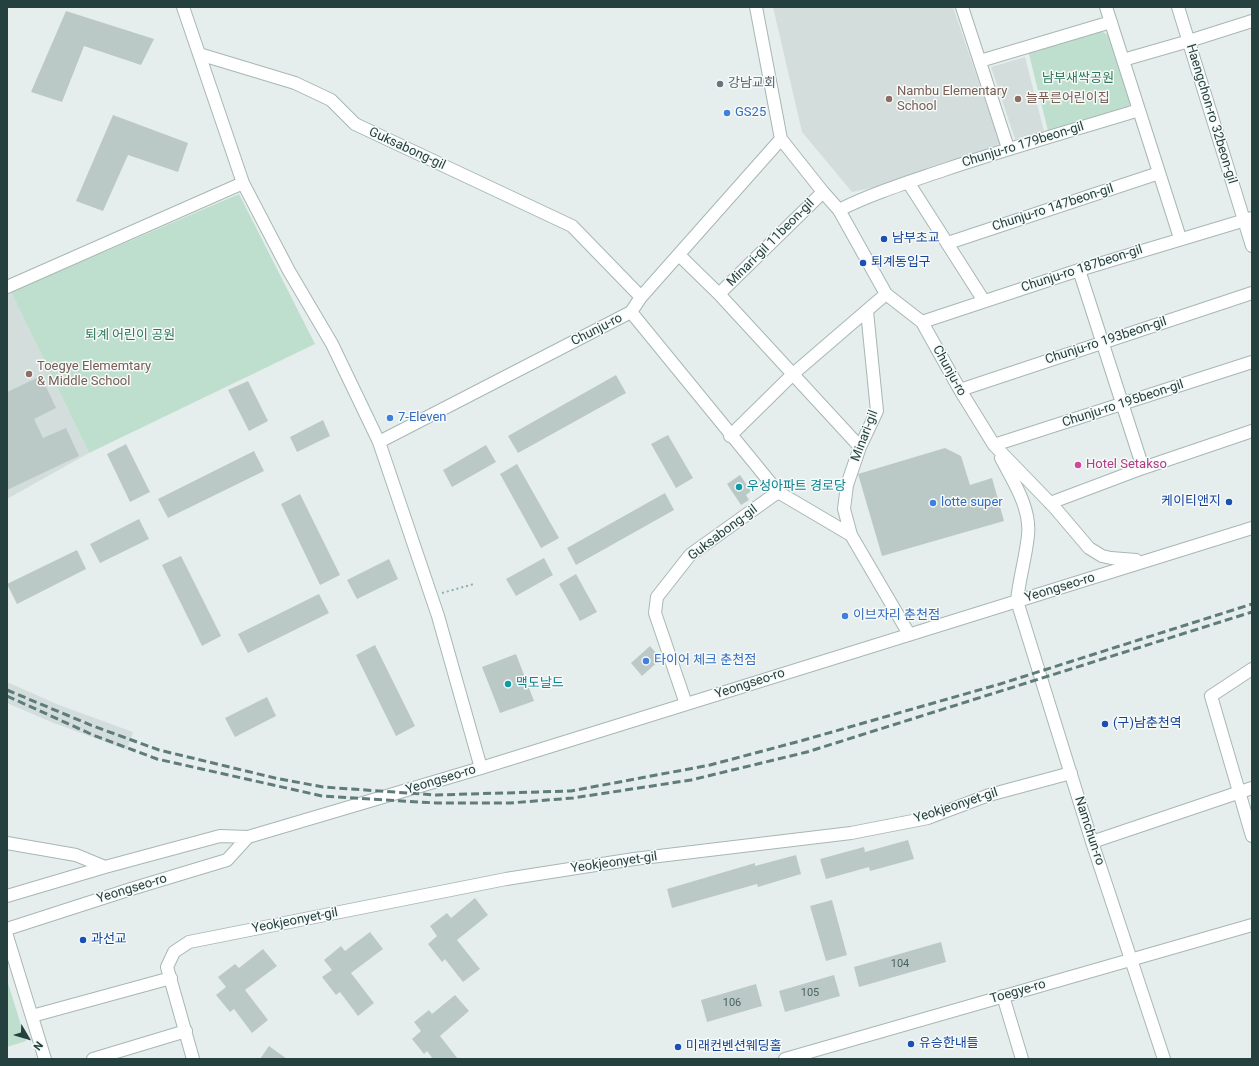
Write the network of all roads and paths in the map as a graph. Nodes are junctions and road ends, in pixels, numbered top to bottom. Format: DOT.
graph roads {
  1 [pos="183,7"];
  2 [pos="756,7"];
  3 [pos="962,7"];
  4 [pos="1106,7"];
  5 [pos="1178,7"];
  6 [pos="1252,21"];
  7 [pos="1111,22"];
  8 [pos="1189,41"];
  9 [pos="199,54"];
  10 [pos="1123,60"];
  11 [pos="980,61"];
  12 [pos="1139,110"];
  13 [pos="781,139"];
  14 [pos="1008,148"];
  15 [pos="1159,173"];
  16 [pos="908,182"];
  17 [pos="243,183"];
  18 [pos="823,192"];
  19 [pos="839,210"];
  20 [pos="1248,219"];
  21 [pos="1180,238"];
  22 [pos="948,243"];
  23 [pos="1252,246"];
  24 [pos="679,255"];
  25 [pos="1079,270"];
  26 [pos="7,287"];
  27 [pos="1252,293"];
  28 [pos="719,294"];
  29 [pos="886,294"];
  30 [pos="641,297"];
  31 [pos="984,301"];
  32 [pos="867,311"];
  33 [pos="631,312"];
  34 [pos="922,322"];
  35 [pos="1102,342"];
  36 [pos="1252,362"];
  37 [pos="794,374"];
  38 [pos="960,390"];
  39 [pos="1123,405"];
  40 [pos="1252,431"];
  41 [pos="730,436"];
  42 [pos="379,442"];
  43 [pos="994,445"];
  44 [pos="860,447"];
  45 [pos="1143,468"];
  46 [pos="778,492"];
  47 [pos="1050,503"];
  48 [pos="1252,528"];
  49 [pos="851,535"];
  50 [pos="1149,560"];
  51 [pos="474,584"];
  52 [pos="431,596"];
  53 [pos="1017,601"];
  54 [pos="908,634"];
  55 [pos="1252,669"];
  56 [pos="686,704"];
  57 [pos="481,768"];
  58 [pos="1070,774"];
  59 [pos="1252,788"];
  60 [pos="1240,792"];
  61 [pos="1252,836"];
  62 [pos="248,837"];
  63 [pos="1092,842"];
  64 [pos="7,843"];
  65 [pos="105,867"];
  66 [pos="7,896"];
  67 [pos="1252,925"];
  68 [pos="7,929"];
  69 [pos="7,936"];
  70 [pos="1131,959"];
  71 [pos="169,972"];
  72 [pos="1003,996"];
  73 [pos="32,1016"];
  74 [pos="186,1032"];
  75 [pos="791,1058"];
  76 [pos="45,1059"];
  77 [pos="93,1059"];
  78 [pos="193,1059"];
  79 [pos="1022,1059"];
  80 [pos="1164,1059"];
  1 -- 9 [label="street"];
  2 -- 13 [label="street, Chunju-ro"];
  3 -- 11 [label="street"];
  4 -- 7 [label="street"];
  5 -- 8 [label="street, Haengchon-ro 32beon-gil"];
  6 -- 8 [label="street"];
  7 -- 10 [label="street"];
  7 -- 11 [label="street"];
  8 -- 10 [label="street"];
  8 -- 20 [label="street, Haengchon-ro 32beon-gil"];
  9 -- 17 [label="street"];
  9 -- 30 [label="street, Guksabong-gil"];
  10 -- 12 [label="street"];
  11 -- 14 [label="street"];
  12 -- 14 [label="street, Chunju-ro 179beon-gil"];
  12 -- 15 [label="street"];
  13 -- 18 [label="street, Chunju-ro"];
  13 -- 24 [label="street, Chunju-ro"];
  14 -- 16 [label="street, Chunju-ro 179beon-gil"];
  15 -- 21 [label="street"];
  15 -- 22 [label="street, Chunju-ro 147beon-gil"];
  16 -- 19 [label="street, Chunju-ro 179beon-gil"];
  16 -- 22 [label="street"];
  17 -- 26 [label="street"];
  17 -- 42 [label="street"];
  18 -- 19 [label="street, Chunju-ro"];
  18 -- 28 [label="street, Minari-gil 11beon-gil"];
  19 -- 29 [label="street, Chunju-ro"];
  20 -- 21 [label="street, Chunju-ro 187beon-gil"];
  20 -- 23 [label="street"];
  21 -- 25 [label="street, Chunju-ro 187beon-gil"];
  22 -- 31 [label="street"];
  24 -- 28 [label="street, Minari-gil 11beon-gil"];
  24 -- 30 [label="street, Chunju-ro"];
  25 -- 31 [label="street, Chunju-ro 187beon-gil"];
  25 -- 35 [label="street"];
  27 -- 35 [label="street, Chunju-ro 193beon-gil"];
  28 -- 37 [label="street, Minari-gil 11beon-gil"];
  29 -- 32 [label="street"];
  29 -- 34 [label="street, Chunju-ro"];
  30 -- 33 [label="street, Chunju-ro"];
  31 -- 34 [label="street, Chunju-ro 187beon-gil"];
  32 -- 37 [label="street"];
  32 -- 44 [label="street, Minari-gil"];
  33 -- 41 [label="street"];
  33 -- 42 [label="street, Chunju-ro"];
  34 -- 38 [label="street, Chunju-ro"];
  35 -- 38 [label="street, Chunju-ro 193beon-gil"];
  35 -- 39 [label="street"];
  36 -- 39 [label="street, Chunju-ro 195beon-gil"];
  37 -- 41 [label="street"];
  37 -- 44 [label="street, Minari-gil 11beon-gil"];
  38 -- 43 [label="street, Chunju-ro"];
  39 -- 43 [label="street, Chunju-ro 195beon-gil"];
  39 -- 45 [label="street"];
  40 -- 45 [label="street"];
  41 -- 46 [label="street"];
  42 -- 52 [label="street"];
  43 -- 47 [label="street, Chunju-ro"];
  43 -- 53 [label="street"];
  44 -- 49 [label="street, Minari-gil"];
  45 -- 47 [label="street"];
  46 -- 49 [label="street, Minari-gil"];
  46 -- 56 [label="street, Guksabong-gil"];
  47 -- 50 [label="street, Chunju-ro"];
  48 -- 50 [label="street, Yeongseo-ro"];
  49 -- 54 [label="street, Minari-gil"];
  50 -- 53 [label="street, Yeongseo-ro"];
  51 -- 52 [label="path"];
  52 -- 57 [label="street"];
  53 -- 54 [label="street, Yeongseo-ro"];
  53 -- 58 [label="street, Namchun-ro"];
  54 -- 56 [label="street, Yeongseo-ro"];
  55 -- 60 [label="street"];
  56 -- 57 [label="street, Yeongseo-ro"];
  57 -- 62 [label="street, Yeongseo-ro"];
  58 -- 63 [label="street, Namchun-ro"];
  58 -- 71 [label="street, Yeokjeonyet-gil"];
  59 -- 60 [label="street"];
  60 -- 61 [label="street"];
  60 -- 63 [label="street"];
  62 -- 65 [label="street, Yeongseo-ro"];
  62 -- 68 [label="street, Yeongseo-ro"];
  63 -- 70 [label="street, Namchun-ro"];
  64 -- 65 [label="street"];
  65 -- 66 [label="street, Yeongseo-ro"];
  67 -- 70 [label="street, Toegye-ro"];
  69 -- 73 [label="street"];
  70 -- 72 [label="street, Toegye-ro"];
  70 -- 80 [label="street, Namchun-ro"];
  71 -- 73 [label="street"];
  71 -- 74 [label="street"];
  72 -- 75 [label="street, Toegye-ro"];
  72 -- 79 [label="street"];
  73 -- 76 [label="street"];
  74 -- 77 [label="street"];
  74 -- 78 [label="street"];
}
